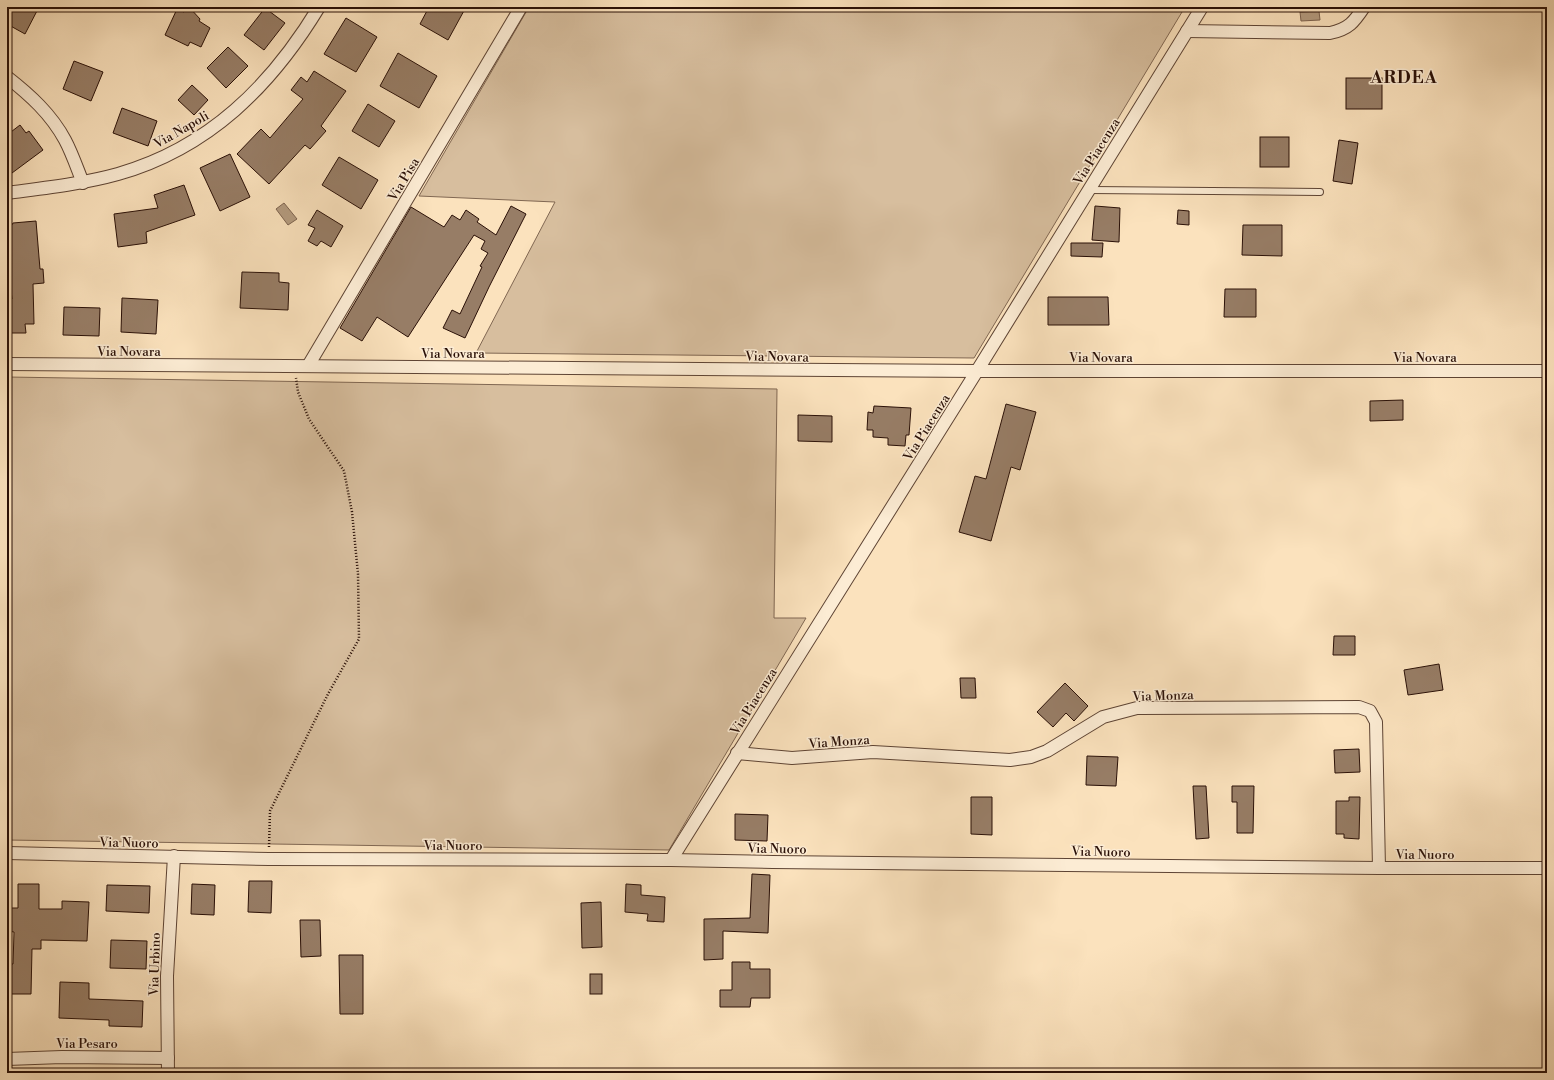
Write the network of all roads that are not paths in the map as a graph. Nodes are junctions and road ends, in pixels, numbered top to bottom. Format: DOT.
graph roads {
  1 [pos="319,7"];
  2 [pos="521,7"];
  3 [pos="1202,7"];
  4 [pos="1364,7"];
  5 [pos="1187,32"];
  6 [pos="7,77"];
  7 [pos="82,182"];
  8 [pos="1089,190"];
  9 [pos="1320,192"];
  10 [pos="7,193"];
  11 [pos="7,364"];
  12 [pos="308,366"];
  13 [pos="977,371"];
  14 [pos="1547,371"];
  15 [pos="737,753"];
  16 [pos="7,853"];
  17 [pos="174,856"];
  18 [pos="671,860"];
  19 [pos="1379,868"];
  20 [pos="1547,868"];
  21 [pos="168,1058"];
  22 [pos="7,1059"];
  23 [pos="168,1073"];
  1 -- 7 [label="street, Via Napoli"];
  2 -- 12 [label="street, Via Pisa"];
  3 -- 5 [label="street, Via Piacenza"];
  4 -- 5 [label="street"];
  5 -- 8 [label="street, Via Piacenza"];
  6 -- 7 [label="street"];
  7 -- 10 [label="street, Via Napoli"];
  8 -- 9 [label="lane"];
  8 -- 13 [label="street, Via Piacenza"];
  11 -- 12 [label="street, Via Novara"];
  12 -- 13 [label="street, Via Novara"];
  13 -- 14 [label="street, Via Novara"];
  13 -- 15 [label="street, Via Piacenza"];
  15 -- 18 [label="street, Via Piacenza"];
  15 -- 19 [label="street, Via Monza"];
  16 -- 17 [label="street, Via Nuoro"];
  17 -- 18 [label="street, Via Nuoro"];
  17 -- 21 [label="street, Via Urbino"];
  18 -- 19 [label="street, Via Nuoro"];
  19 -- 20 [label="street, Via Nuoro"];
  21 -- 22 [label="street, Via Pesaro"];
  21 -- 23 [label="street, Via Urbino"];
}
